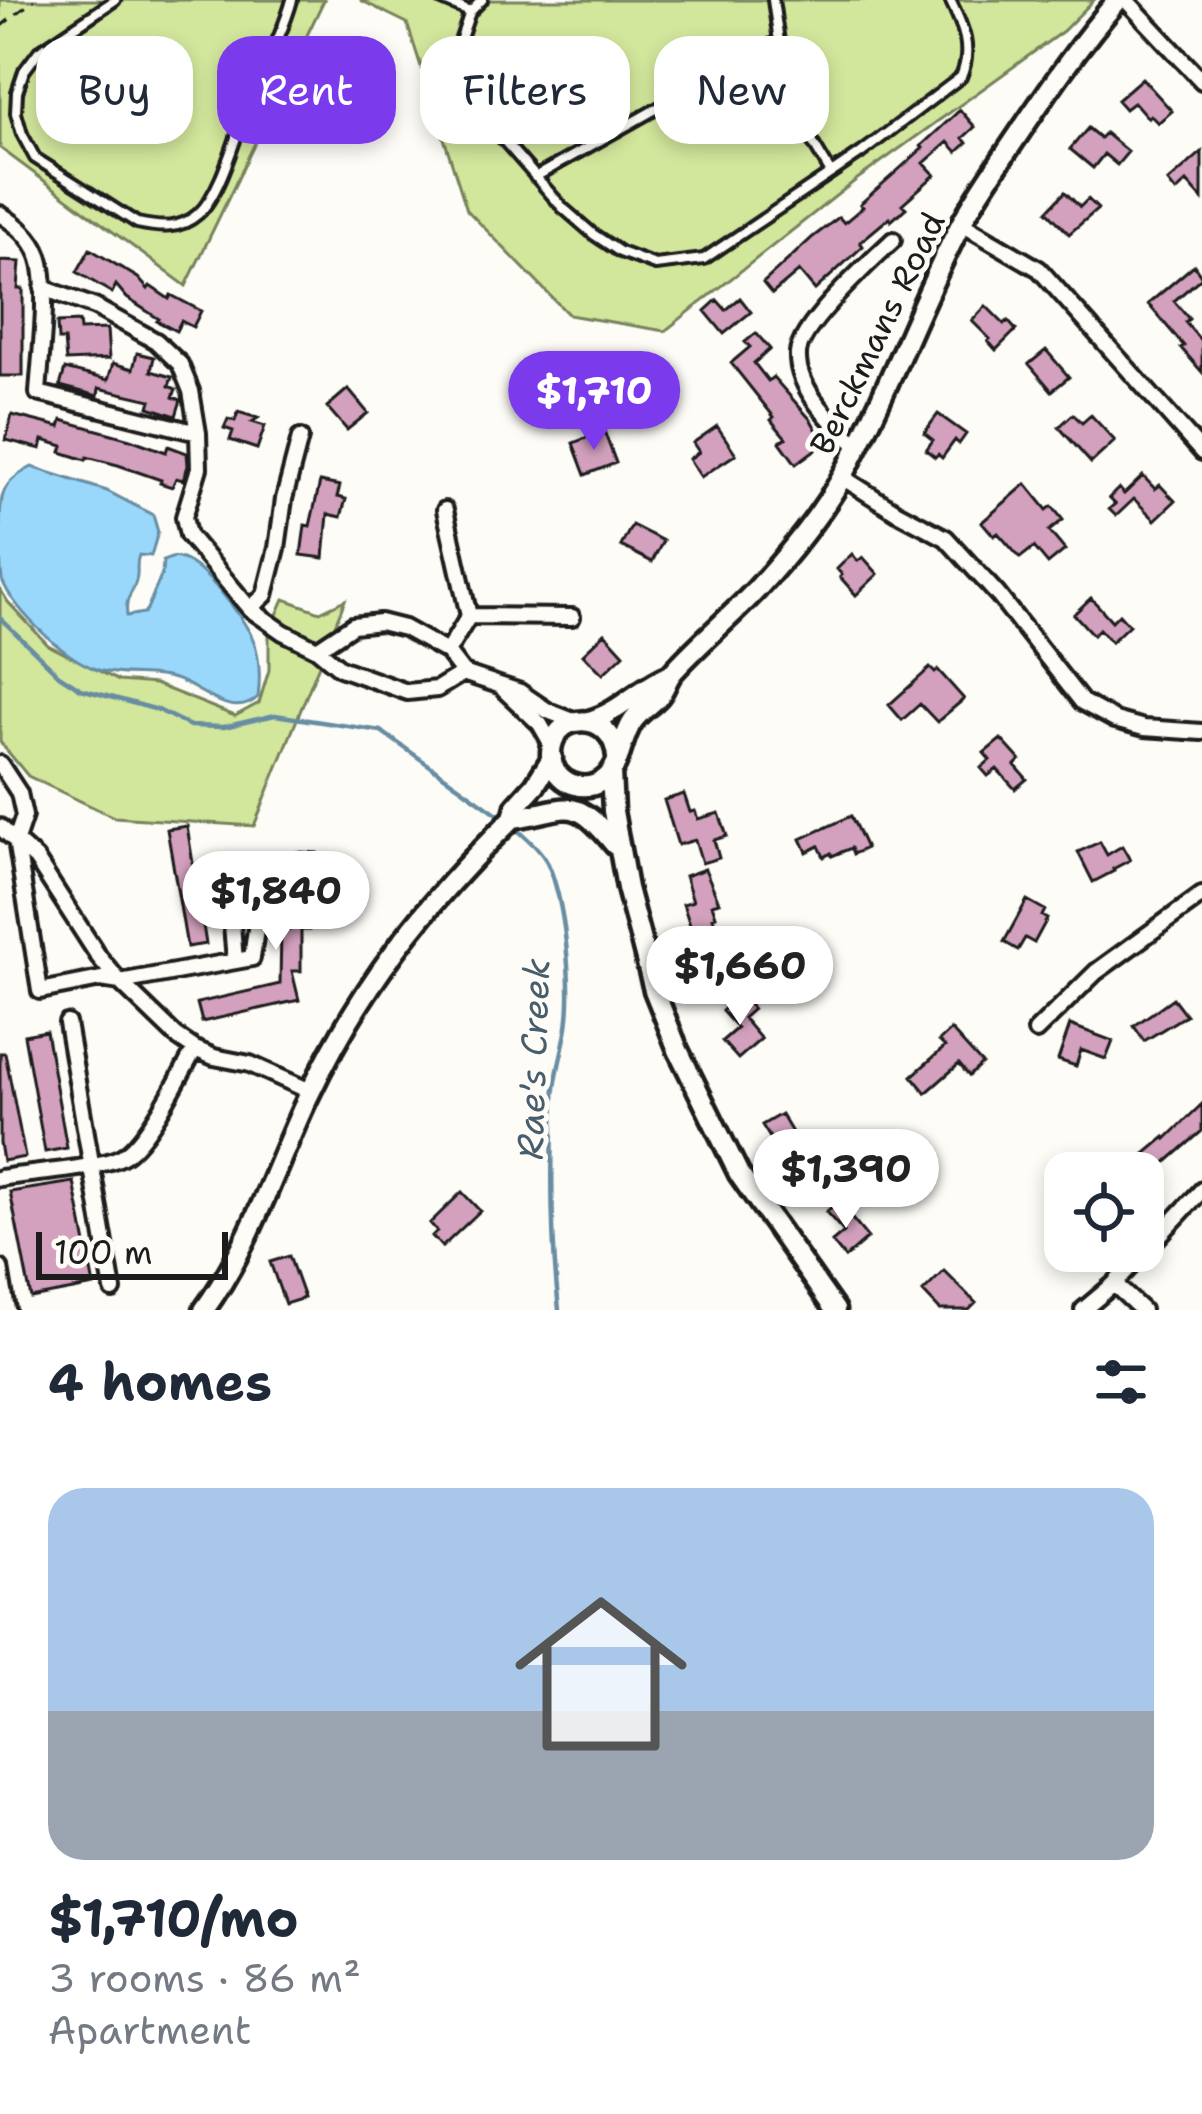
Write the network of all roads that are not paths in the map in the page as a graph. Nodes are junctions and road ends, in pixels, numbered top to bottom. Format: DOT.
graph roads {
  1 [pos="115,0"];
  2 [pos="292,0"];
  3 [pos="442,0"];
  4 [pos="482,0"];
  5 [pos="773,0"];
  6 [pos="950,0"];
  7 [pos="1122,0"];
  8 [pos="470,13"];
  9 [pos="777,36"];
  10 [pos="1202,81"];
  11 [pos="654,110"];
  12 [pos="814,144"];
  13 [pos="831,173"];
  14 [pos="535,177"];
  15 [pos="0,214"];
  16 [pos="962,224"];
  17 [pos="893,239"];
  18 [pos="43,288"];
  19 [pos="198,433"];
  20 [pos="300,439"];
  21 [pos="858,446"];
  22 [pos="1202,452"];
  23 [pos="842,477"];
  24 [pos="445,510"];
  25 [pos="250,609"];
  26 [pos="469,616"];
  27 [pos="572,617"];
  28 [pos="317,649"];
  29 [pos="447,652"];
  30 [pos="464,673"];
  31 [pos="670,675"];
  32 [pos="501,687"];
  33 [pos="583,722"];
  34 [pos="1202,732"];
  35 [pos="552,752"];
  36 [pos="0,764"];
  37 [pos="614,765"];
  38 [pos="576,786"];
  39 [pos="519,817"];
  40 [pos="0,827"];
  41 [pos="16,840"];
  42 [pos="618,848"];
  43 [pos="1202,895"];
  44 [pos="235,961"];
  45 [pos="120,982"];
  46 [pos="67,1023"];
  47 [pos="1036,1031"];
  48 [pos="196,1049"];
  49 [pos="310,1091"];
  50 [pos="92,1164"];
  51 [pos="0,1178"];
  52 [pos="1202,1190"];
  53 [pos="0,1268"];
  54 [pos="1114,1284"];
  55 [pos="113,1290"];
  56 [pos="212,1307"];
  57 [pos="7,1310"];
  58 [pos="835,1310"];
  59 [pos="1084,1310"];
  60 [pos="1142,1310"];
  1 -- 2 [label="lane"];
  3 -- 8 [label="lane"];
  4 -- 8 [label="lane"];
  5 -- 9 [label="lane"];
  6 -- 13 [label="lane"];
  7 -- 10 [label="street"];
  7 -- 16 [label="main road, Berckmans Road"];
  8 -- 14 [label="lane"];
  11 -- 14 [label="lane"];
  12 -- 13 [label="lane"];
  13 -- 14 [label="lane"];
  15 -- 18 [label="street"];
  16 -- 21 [label="main road, Berckmans Road"];
  16 -- 22 [label="street"];
  17 -- 21 [label="street"];
  18 -- 19 [label="street"];
  18 -- 19 [label="street"];
  19 -- 25 [label="street"];
  20 -- 25 [label="street"];
  21 -- 23 [label="main road, Berckmans Road"];
  23 -- 31 [label="main road, Berckmans Road"];
  23 -- 34 [label="street"];
  24 -- 26 [label="street"];
  25 -- 28 [label="street"];
  26 -- 27 [label="street"];
  26 -- 29 [label="street"];
  28 -- 29 [label="street"];
  28 -- 30 [label="street"];
  29 -- 30 [label="street"];
  30 -- 32 [label="street"];
  31 -- 33 [label="main road, Berckmans Road"];
  31 -- 37 [label="main road, Berckmans Road"];
  32 -- 33 [label="street"];
  32 -- 35 [label="street"];
  33 -- 35 [label="main road"];
  33 -- 37 [label="main road"];
  35 -- 38 [label="main road"];
  35 -- 39 [label="main road"];
  36 -- 41 [label="street"];
  37 -- 38 [label="main road"];
  37 -- 42 [label="main road"];
  38 -- 39 [label="main road"];
  38 -- 42 [label="main road"];
  39 -- 42 [label="main road"];
  39 -- 49 [label="main road"];
  40 -- 41 [label="street"];
  41 -- 45 [label="street"];
  41 -- 45 [label="street"];
  42 -- 58 [label="main road"];
  43 -- 47 [label="street"];
  44 -- 44 [label="street"];
  44 -- 45 [label="street"];
  45 -- 48 [label="street"];
  46 -- 50 [label="street"];
  48 -- 49 [label="street"];
  48 -- 50 [label="street"];
  49 -- 56 [label="main road"];
  50 -- 51 [label="street"];
  50 -- 55 [label="street"];
  52 -- 54 [label="street"];
  53 -- 57 [label="street"];
  54 -- 59 [label="street"];
  54 -- 60 [label="street"];
}
